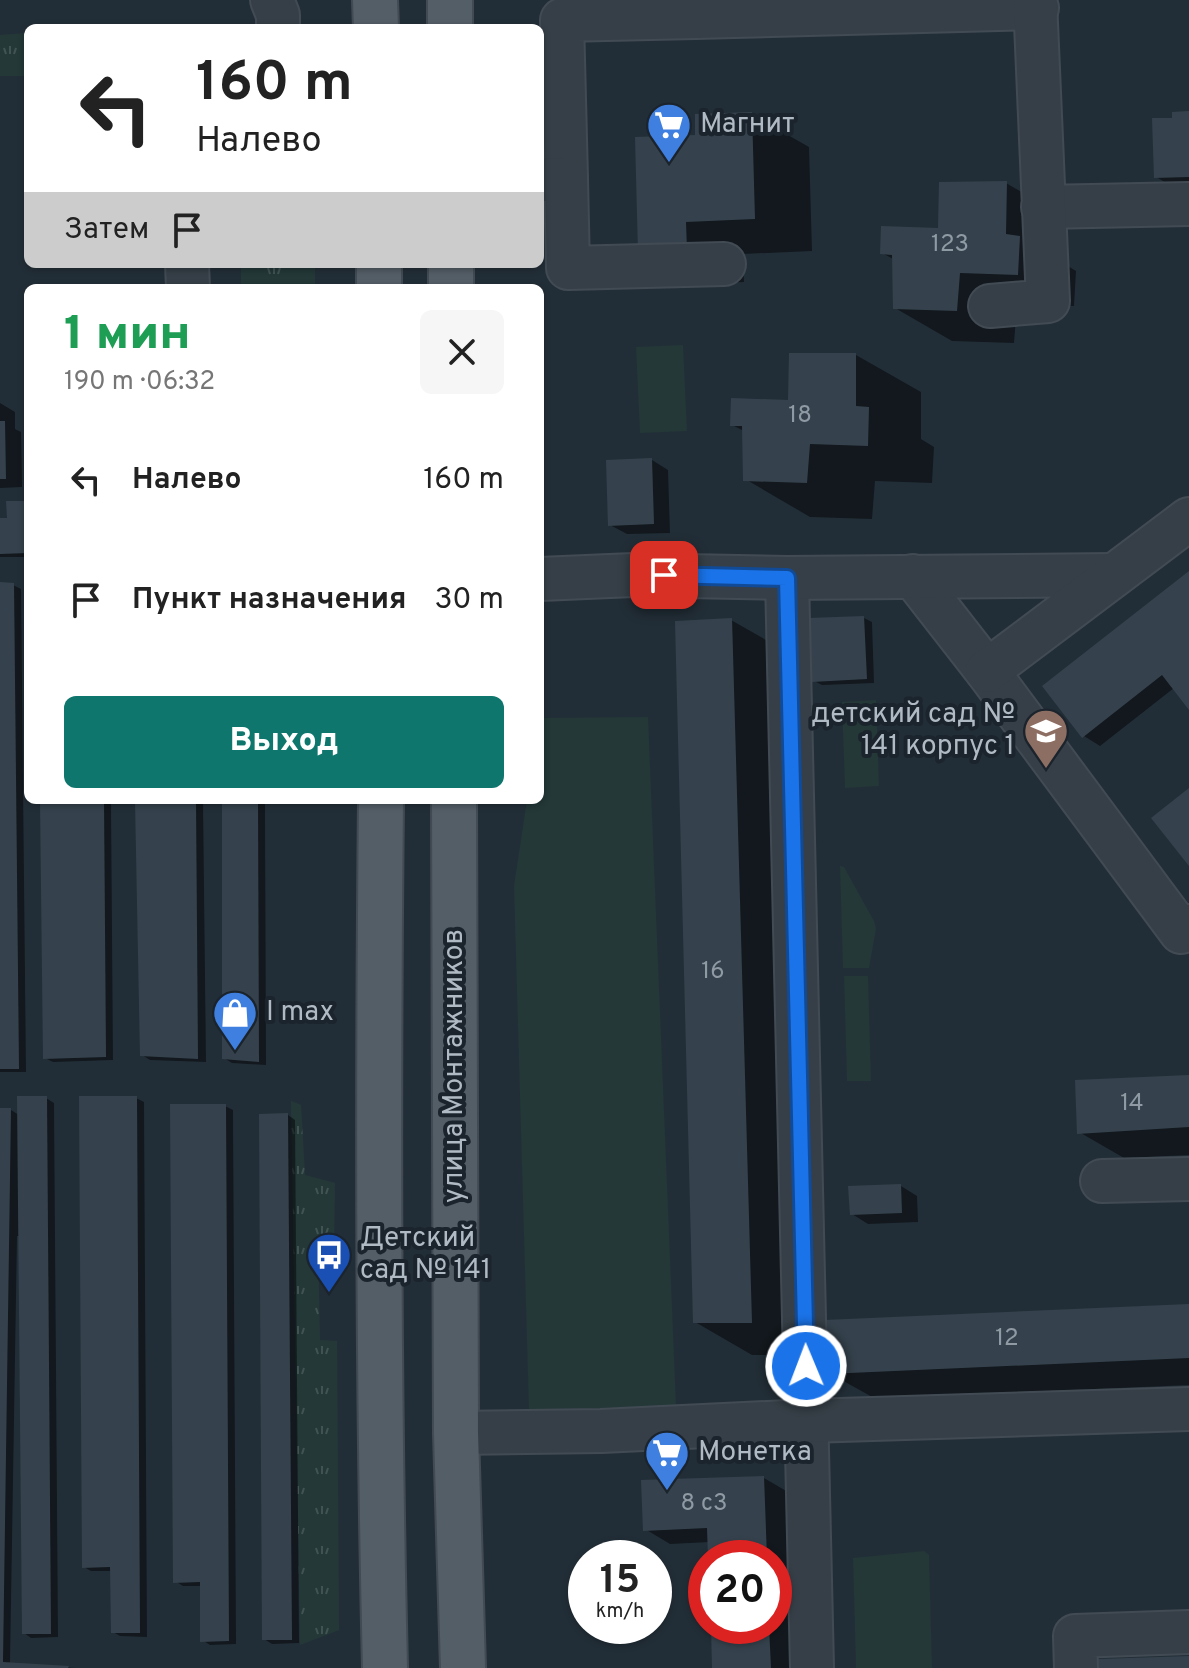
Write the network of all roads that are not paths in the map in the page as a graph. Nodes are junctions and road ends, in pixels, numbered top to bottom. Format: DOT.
graph roads {
  1 [pos="272,0"];
  2 [pos="375,0"];
  3 [pos="450,0"];
  4 [pos="1036,4"];
  5 [pos="695,8"];
  6 [pos="278,24"];
  7 [pos="376,24"];
  8 [pos="450,24"];
  9 [pos="553,180"];
  10 [pos="1189,204"];
  11 [pos="1043,207"];
  12 [pos="724,264"];
  13 [pos="990,306"];
  14 [pos="1189,519"];
  15 [pos="1114,575"];
  16 [pos="913,576"];
  17 [pos="787,578"];
  18 [pos="544,579"];
  19 [pos="987,671"];
  20 [pos="381,804"];
  21 [pos="454,804"];
  22 [pos="1189,926"];
  23 [pos="1189,1179"];
  24 [pos="1102,1181"];
  25 [pos="1189,1409"];
  26 [pos="808,1421"];
  27 [pos="456,1433"];
  28 [pos="1189,1632"];
  29 [pos="385,1668"];
  30 [pos="463,1668"];
  31 [pos="812,1668"];
  32 [pos="1076,1668"];
  1 -- 6 [label="lane"];
  2 -- 7 [label="main road"];
  3 -- 8 [label="main road"];
  4 -- 5 [label="lane"];
  4 -- 11 [label="lane"];
  5 -- 9 [label="lane"];
  9 -- 12 [label="lane"];
  10 -- 11 [label="lane"];
  11 -- 13 [label="lane"];
  14 -- 15 [label="lane"];
  15 -- 16 [label="lane"];
  15 -- 19 [label="lane"];
  16 -- 17 [label="lane"];
  16 -- 19 [label="lane"];
  17 -- 18 [label="lane"];
  17 -- 26 [label="lane"];
  19 -- 22 [label="lane"];
  20 -- 29 [label="main road"];
  21 -- 27 [label="main road, улица Монтажников"];
  23 -- 24 [label="lane"];
  25 -- 26 [label="lane"];
  26 -- 27 [label="lane"];
  26 -- 31 [label="lane"];
  27 -- 30 [label="main road, улица Монтажников"];
  28 -- 32 [label="lane"];
}
